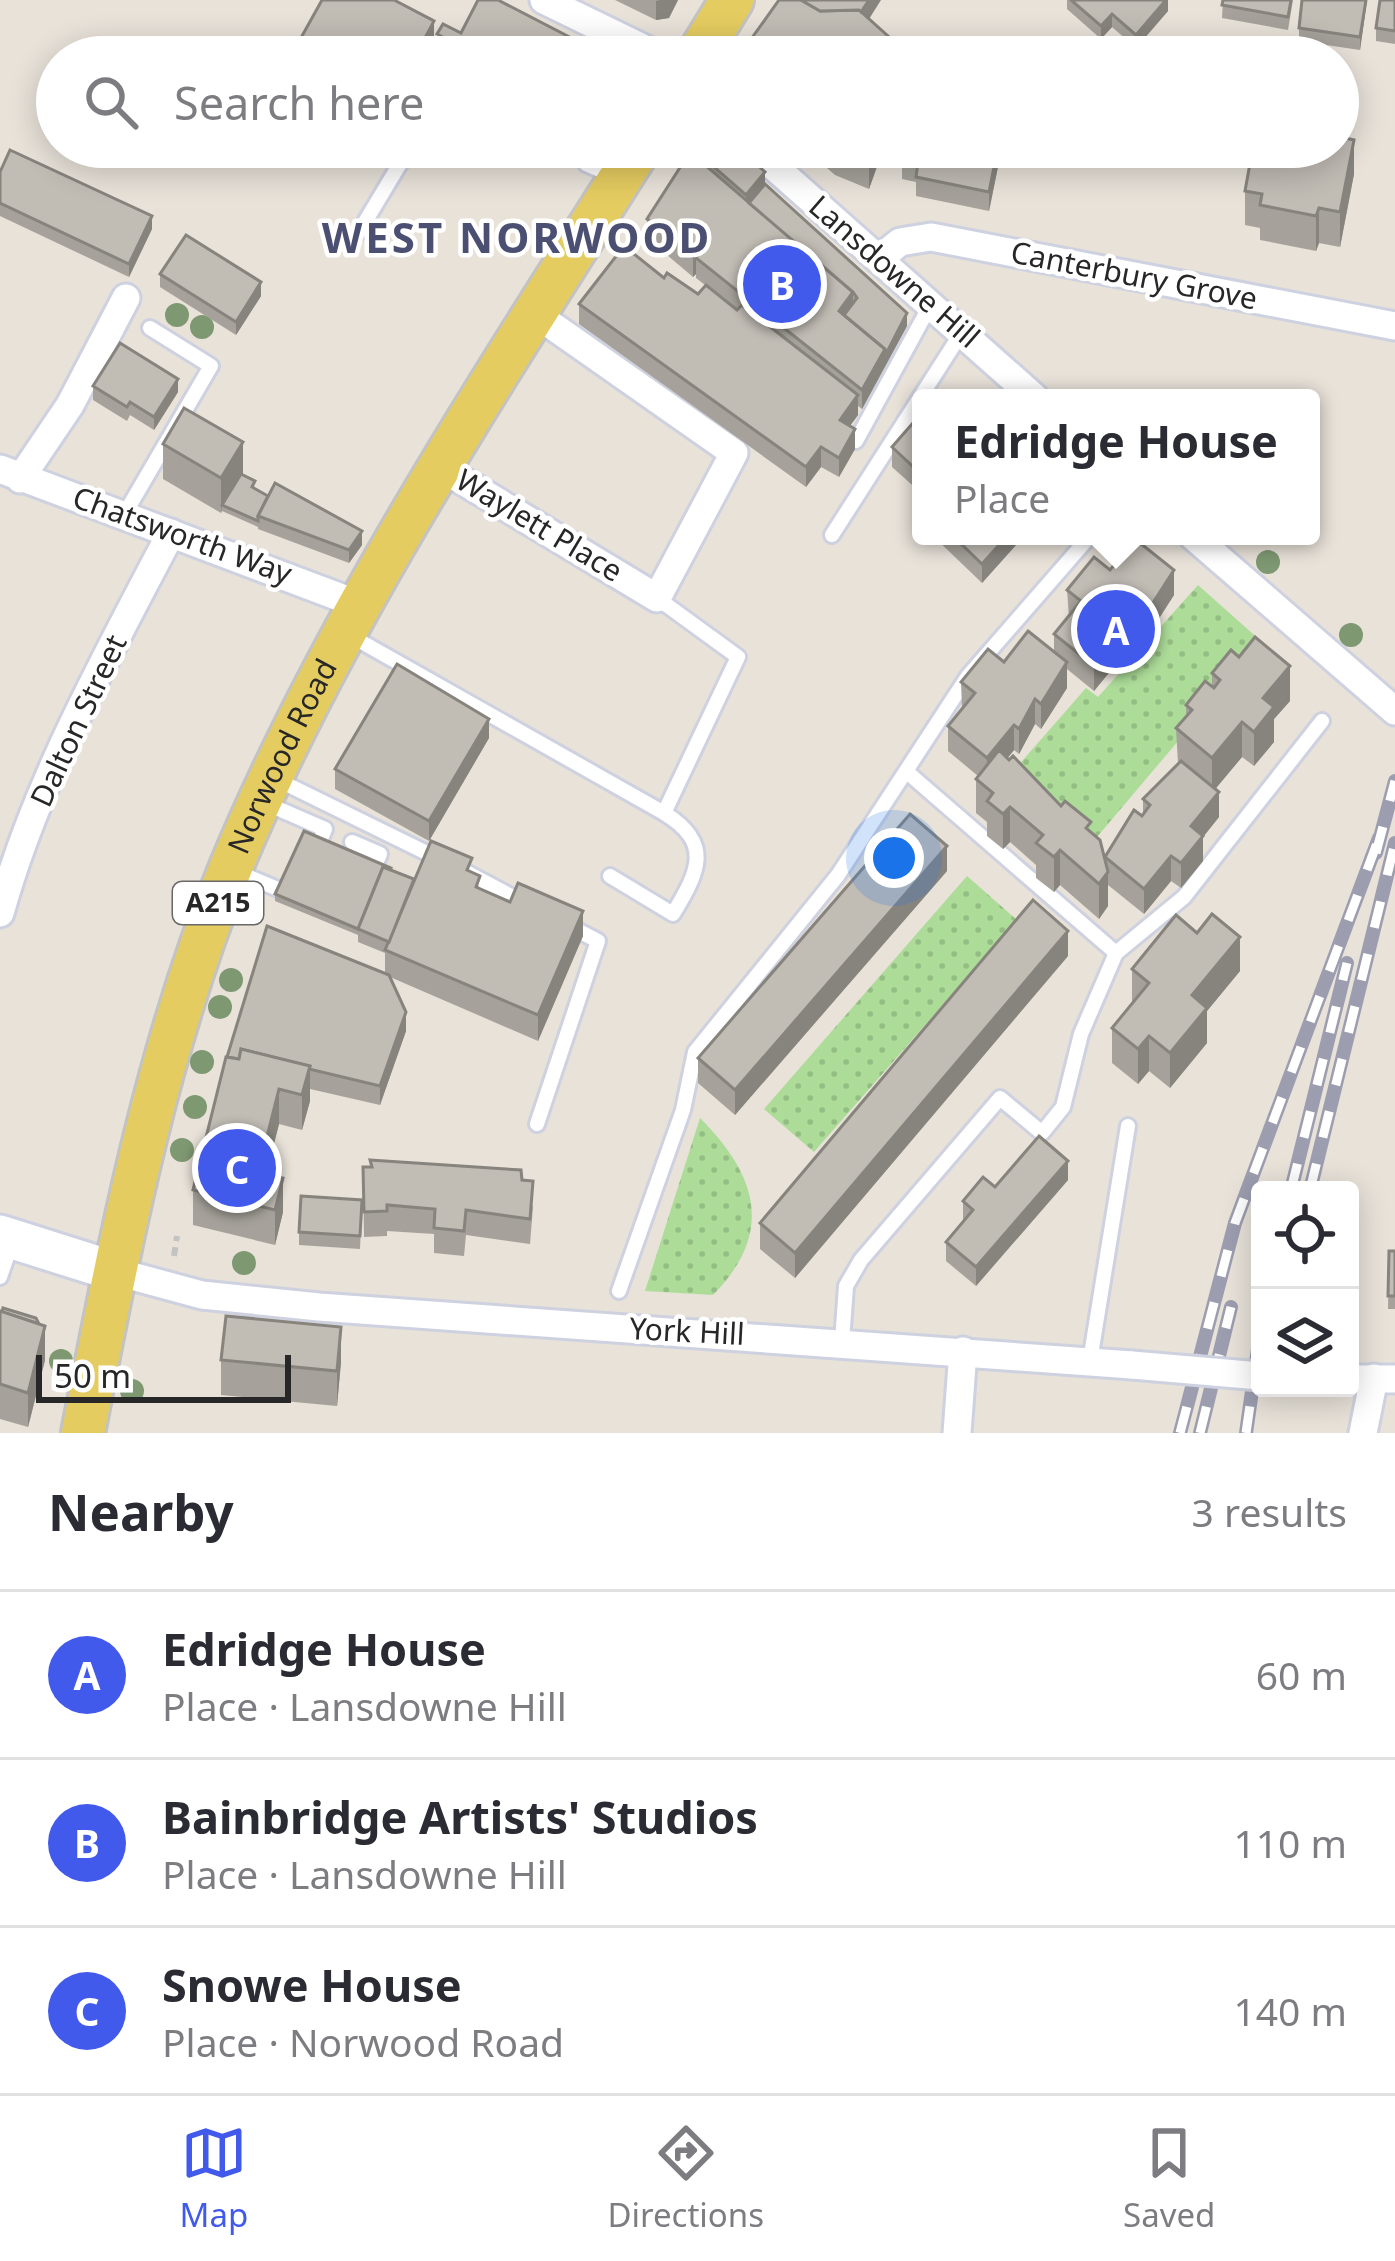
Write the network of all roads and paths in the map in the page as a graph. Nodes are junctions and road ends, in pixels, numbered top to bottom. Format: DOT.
graph roads {
  1 [pos="544,0"];
  2 [pos="732,0"];
  3 [pos="618,36"];
  4 [pos="710,36"];
  5 [pos="397,168"];
  6 [pos="612,168"];
  7 [pos="776,168"];
  8 [pos="359,232"];
  9 [pos="879,259"];
  10 [pos="126,298"];
  11 [pos="931,304"];
  12 [pos="537,315"];
  13 [pos="1395,326"];
  14 [pos="150,328"];
  15 [pos="962,332"];
  16 [pos="925,389"];
  17 [pos="1019,389"];
  18 [pos="912,410"];
  19 [pos="856,441"];
  20 [pos="443,469"];
  21 [pos="10,474"];
  22 [pos="124,514"];
  23 [pos="171,533"];
  24 [pos="832,535"];
  25 [pos="1082,545"];
  26 [pos="1202,545"];
  27 [pos="657,598"];
  28 [pos="355,620"];
  29 [pos="1395,711"];
  30 [pos="1322,721"];
  31 [pos="907,772"];
  32 [pos="266,789"];
  33 [pos="664,813"];
  34 [pos="325,829"];
  35 [pos="352,842"];
  36 [pos="344,858"];
  37 [pos="311,863"];
  38 [pos="231,869"];
  39 [pos="610,876"];
  40 [pos="304,880"];
  41 [pos="366,887"];
  42 [pos="535,908"];
  43 [pos="0,914"];
  44 [pos="556,919"];
  45 [pos="1116,953"];
  46 [pos="537,1124"];
  47 [pos="1128,1126"];
  48 [pos="177,1236"];
  49 [pos="6,1237"];
  50 [pos="174,1257"];
  51 [pos="117,1272"];
  52 [pos="0,1277"];
  53 [pos="619,1291"];
  54 [pos="842,1341"];
  55 [pos="963,1352"];
  56 [pos="1090,1361"];
  57 [pos="1251,1375"];
  58 [pos="1373,1379"];
  59 [pos="83,1433"];
  60 [pos="957,1433"];
  61 [pos="1363,1433"];
  1 -- 3 [label="street"];
  2 -- 4 [label="main road"];
  5 -- 8 [label="lane"];
  6 -- 12 [label="main road, Norwood Road / A215"];
  7 -- 9 [label="street, Lansdowne Hill"];
  9 -- 11 [label="street, Lansdowne Hill"];
  9 -- 13 [label="street, Canterbury Grove"];
  10 -- 21 [label="street"];
  11 -- 15 [label="street, Lansdowne Hill"];
  11 -- 19 [label="lane"];
  12 -- 20 [label="main road, Norwood Road / A215"];
  12 -- 27 [label="street, Waylett Place"];
  14 -- 22 [label="lane"];
  15 -- 16 [label="lane"];
  15 -- 17 [label="street, Lansdowne Hill"];
  18 -- 24 [label="lane"];
  20 -- 27 [label="street, Waylett Place"];
  20 -- 28 [label="main road, Norwood Road / A215"];
  21 -- 22 [label="street, Chatsworth Way"];
  22 -- 23 [label="street, Chatsworth Way"];
  23 -- 28 [label="street, Chatsworth Way"];
  23 -- 43 [label="street, Dalton Street"];
  25 -- 31 [label="lane"];
  26 -- 29 [label="street"];
  27 -- 33 [label="lane"];
  28 -- 32 [label="main road, Norwood Road / A215"];
  28 -- 33 [label="lane"];
  30 -- 45 [label="lane"];
  31 -- 45 [label="lane"];
  31 -- 53 [label="lane"];
  32 -- 34 [label="lane"];
  32 -- 38 [label="main road, Norwood Road / A215"];
  32 -- 42 [label="lane"];
  33 -- 39 [label="lane"];
  34 -- 35 [label="lane"];
  34 -- 37 [label="lane"];
  35 -- 36 [label="lane"];
  35 -- 41 [label="lane"];
  38 -- 40 [label="lane"];
  38 -- 51 [label="main road, Norwood Road / A215"];
  44 -- 46 [label="lane"];
  45 -- 54 [label="lane"];
  47 -- 56 [label="lane"];
  48 -- 50 [label="path"];
  49 -- 51 [label="street"];
  49 -- 52 [label="lane"];
  51 -- 54 [label="street, York Hill"];
  51 -- 59 [label="main road, Norwood Road / A215"];
  54 -- 55 [label="street, York Hill"];
  55 -- 56 [label="street, York Hill"];
  55 -- 60 [label="street"];
  56 -- 57 [label="street, York Hill, bridge"];
  58 -- 61 [label="street"];
}
